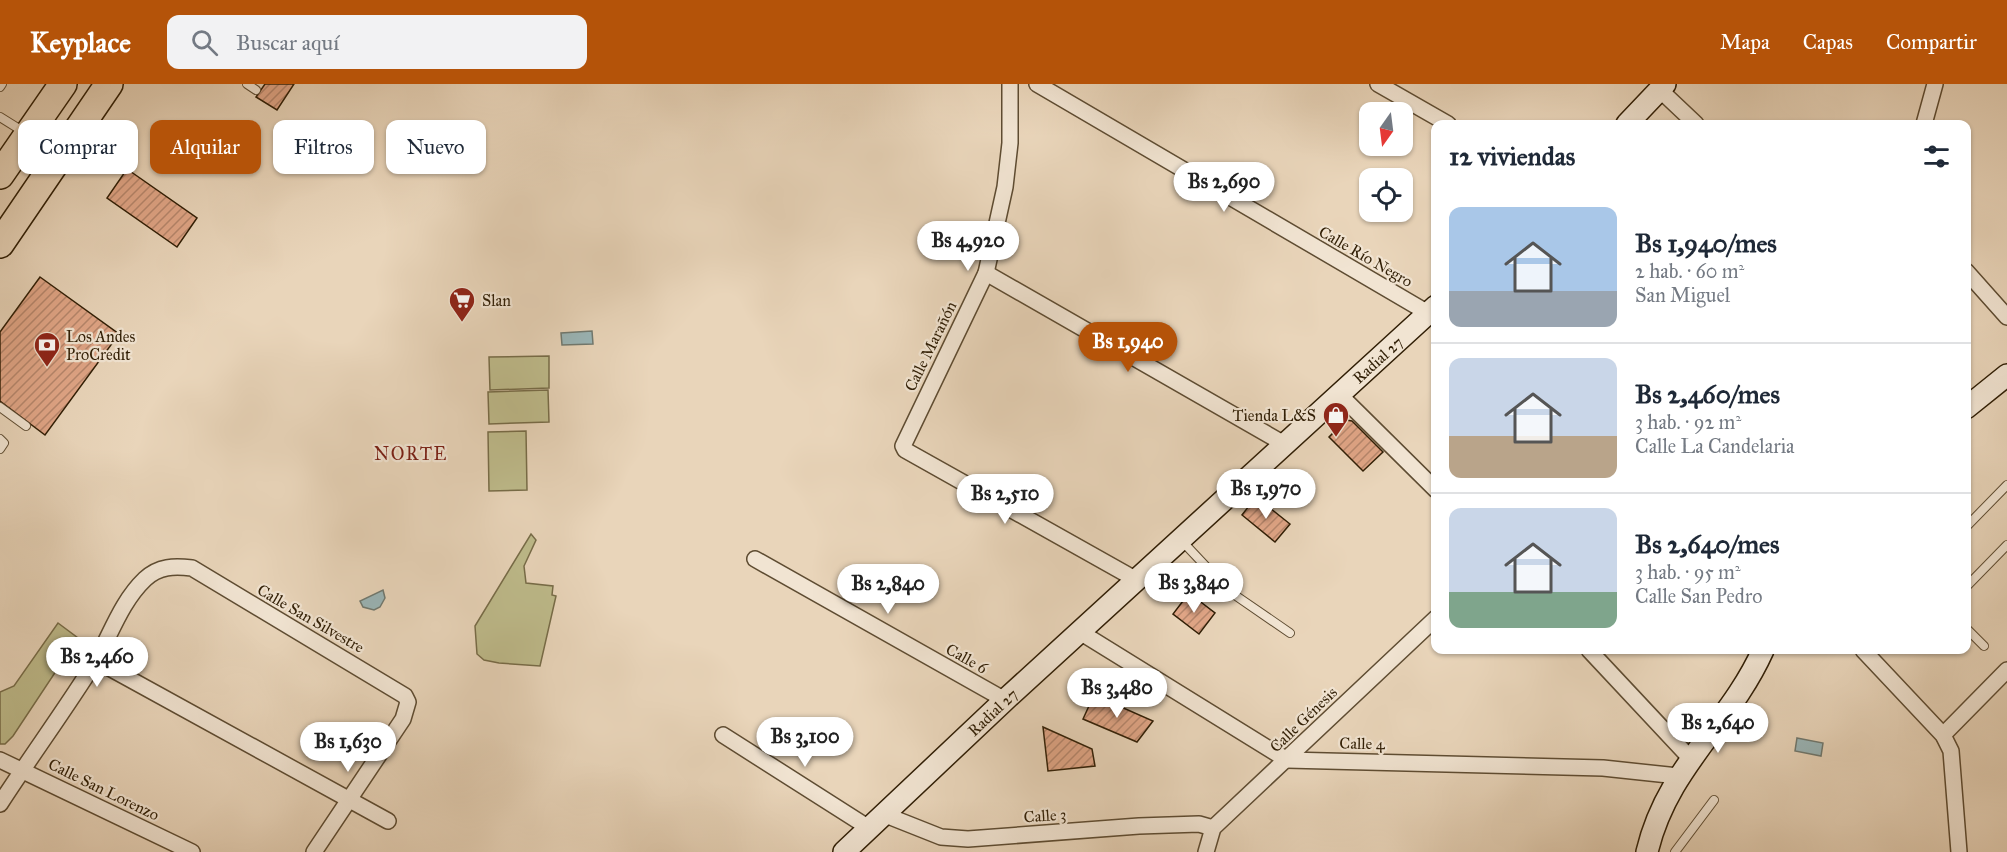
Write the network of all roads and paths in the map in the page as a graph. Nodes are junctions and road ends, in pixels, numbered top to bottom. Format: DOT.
graph roads {
  1 [pos="63,84"];
  2 [pos="109,84"];
  3 [pos="247,84"];
  4 [pos="1010,84"];
  5 [pos="1036,84"];
  6 [pos="1378,84"];
  7 [pos="1935,84"];
  8 [pos="1662,87"];
  9 [pos="256,90"];
  10 [pos="0,117"];
  11 [pos="38,120"];
  12 [pos="1441,120"];
  13 [pos="1631,120"];
  14 [pos="1692,120"];
  15 [pos="1925,120"];
  16 [pos="18,128"];
  17 [pos="18,149"];
  18 [pos="0,175"];
  19 [pos="0,244"];
  20 [pos="986,273"];
  21 [pos="1971,277"];
  22 [pos="1431,309"];
  23 [pos="1431,311"];
  24 [pos="2007,317"];
  25 [pos="2007,375"];
  26 [pos="1340,395"];
  27 [pos="1971,404"];
  28 [pos="0,407"];
  29 [pos="26,426"];
  30 [pos="0,439"];
  31 [pos="1286,445"];
  32 [pos="0,449"];
  33 [pos="1431,485"];
  34 [pos="2007,485"];
  35 [pos="1971,522"];
  36 [pos="1180,539"];
  37 [pos="2007,545"];
  38 [pos="755,559"];
  39 [pos="1135,579"];
  40 [pos="1971,582"];
  41 [pos="1431,623"];
  42 [pos="1080,632"];
  43 [pos="1290,633"];
  44 [pos="1971,633"];
  45 [pos="1984,646"];
  46 [pos="1592,654"];
  47 [pos="1760,654"];
  48 [pos="1867,654"];
  49 [pos="95,660"];
  50 [pos="2007,670"];
  51 [pos="1005,700"];
  52 [pos="723,735"];
  53 [pos="1943,735"];
  54 [pos="1287,759"];
  55 [pos="0,760"];
  56 [pos="1684,767"];
  57 [pos="22,770"];
  58 [pos="350,800"];
  59 [pos="1714,800"];
  60 [pos="0,804"];
  61 [pos="388,821"];
  62 [pos="876,821"];
  63 [pos="1213,828"];
  64 [pos="192,852"];
  65 [pos="314,852"];
  66 [pos="844,852"];
  67 [pos="1206,852"];
  68 [pos="1647,852"];
  69 [pos="1674,852"];
  70 [pos="1959,852"];
  1 -- 11 [label="highway"];
  2 -- 19 [label="highway"];
  3 -- 9 [label="lane"];
  4 -- 20 [label="street, Calle Marañón"];
  5 -- 22 [label="street, Calle Río Negro"];
  6 -- 12 [label="street"];
  7 -- 15 [label="street"];
  8 -- 13 [label="street"];
  8 -- 14 [label="street"];
  10 -- 16 [label="lane"];
  17 -- 18 [label="highway"];
  20 -- 31 [label="street"];
  20 -- 39 [label="street, Calle Marañón"];
  21 -- 24 [label="street"];
  23 -- 26 [label="street, Radial 27"];
  25 -- 27 [label="street"];
  26 -- 31 [label="street, Radial 27"];
  26 -- 33 [label="street"];
  28 -- 29 [label="lane"];
  30 -- 32 [label="lane"];
  31 -- 36 [label="street, Radial 27"];
  34 -- 35 [label="lane"];
  36 -- 39 [label="street, Radial 27"];
  36 -- 43 [label="lane"];
  37 -- 40 [label="lane"];
  38 -- 51 [label="street, Calle 6"];
  39 -- 42 [label="street, Radial 27"];
  41 -- 54 [label="street, Calle Génesis"];
  42 -- 51 [label="street, Radial 27"];
  42 -- 54 [label="street, Calle 4"];
  44 -- 45 [label="lane"];
  46 -- 56 [label="street"];
  47 -- 56 [label="street"];
  48 -- 53 [label="street"];
  49 -- 57 [label="street"];
  49 -- 58 [label="street"];
  49 -- 58 [label="street, Calle San Silvestre"];
  50 -- 53 [label="street"];
  51 -- 62 [label="street, Radial 27"];
  52 -- 62 [label="street, Calle 3"];
  53 -- 70 [label="street"];
  54 -- 56 [label="street, Calle 4"];
  54 -- 63 [label="street, Calle Génesis"];
  55 -- 57 [label="street, Calle San Lorenzo"];
  56 -- 68 [label="street"];
  57 -- 60 [label="street"];
  57 -- 64 [label="street, Calle San Lorenzo"];
  58 -- 61 [label="street"];
  58 -- 65 [label="street"];
  59 -- 69 [label="lane"];
  62 -- 63 [label="street, Calle 3"];
  62 -- 66 [label="street, Radial 27"];
  63 -- 67 [label="street"];
}
